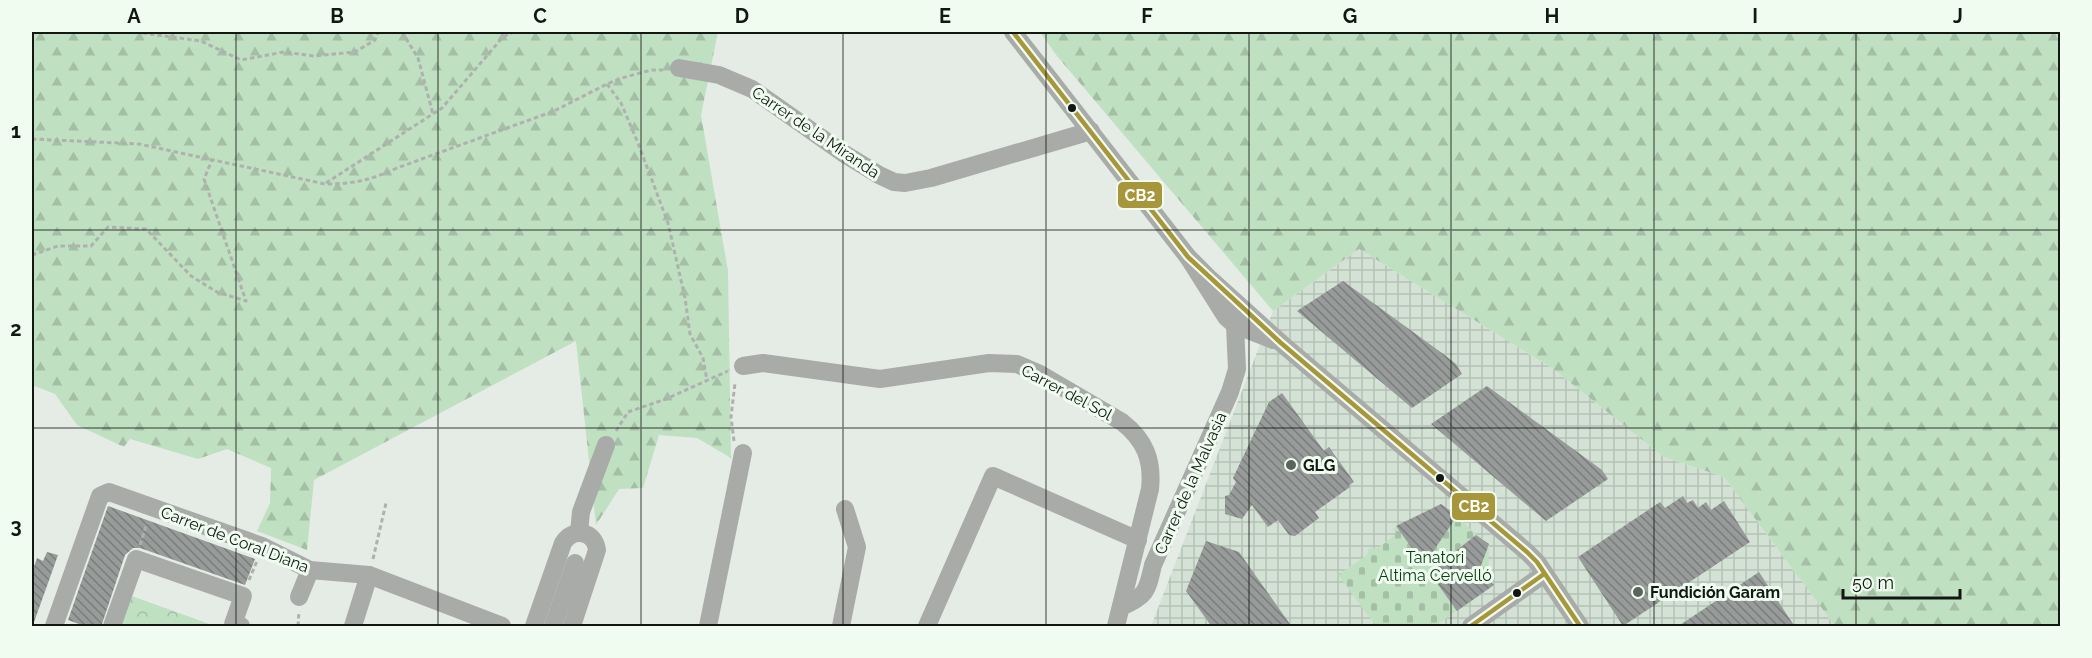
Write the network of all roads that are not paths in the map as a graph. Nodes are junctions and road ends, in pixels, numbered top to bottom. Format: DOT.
graph roads {
  1 [pos="1013,32"];
  2 [pos="679,69"];
  3 [pos="1090,131"];
  4 [pos="1188,257"];
  5 [pos="1235,325"];
  6 [pos="1281,343"];
  7 [pos="742,366"];
  8 [pos="606,445"];
  9 [pos="743,453"];
  10 [pos="845,509"];
  11 [pos="579,532"];
  12 [pos="1138,540"];
  13 [pos="575,563"];
  14 [pos="310,570"];
  15 [pos="1544,574"];
  16 [pos="369,575"];
  17 [pos="299,597"];
  18 [pos="1121,607"];
  19 [pos="543,626"];
  20 [pos="54,627"];
  21 [pos="112,627"];
  22 [pos="241,627"];
  23 [pos="353,627"];
  24 [pos="502,627"];
  25 [pos="572,627"];
  26 [pos="708,627"];
  27 [pos="841,627"];
  28 [pos="927,627"];
  29 [pos="1116,627"];
  30 [pos="1470,627"];
  31 [pos="1580,627"];
  1 -- 3 [label="street"];
  2 -- 3 [label="street, Carrer de la Miranda"];
  3 -- 4 [label="street"];
  4 -- 5 [label="street"];
  4 -- 6 [label="street"];
  5 -- 6 [label="street"];
  5 -- 18 [label="street, Carrer de la Malvasia"];
  6 -- 15 [label="street"];
  7 -- 12 [label="street, Carrer del Sol"];
  8 -- 11 [label="street"];
  9 -- 26 [label="street"];
  10 -- 27 [label="street"];
  11 -- 19 [label="street"];
  11 -- 25 [label="street"];
  12 -- 18 [label="street, Carrer del Sol"];
  12 -- 28 [label="street"];
  13 -- 19 [label="street"];
  14 -- 16 [label="street, Carrer de Coral Diana"];
  14 -- 17 [label="street"];
  14 -- 20 [label="street, Carrer de Coral Diana"];
  15 -- 30 [label="street"];
  15 -- 31 [label="street"];
  16 -- 23 [label="street"];
  16 -- 24 [label="street, Carrer de Coral Diana"];
  18 -- 29 [label="street"];
  21 -- 22 [label="street"];
}
